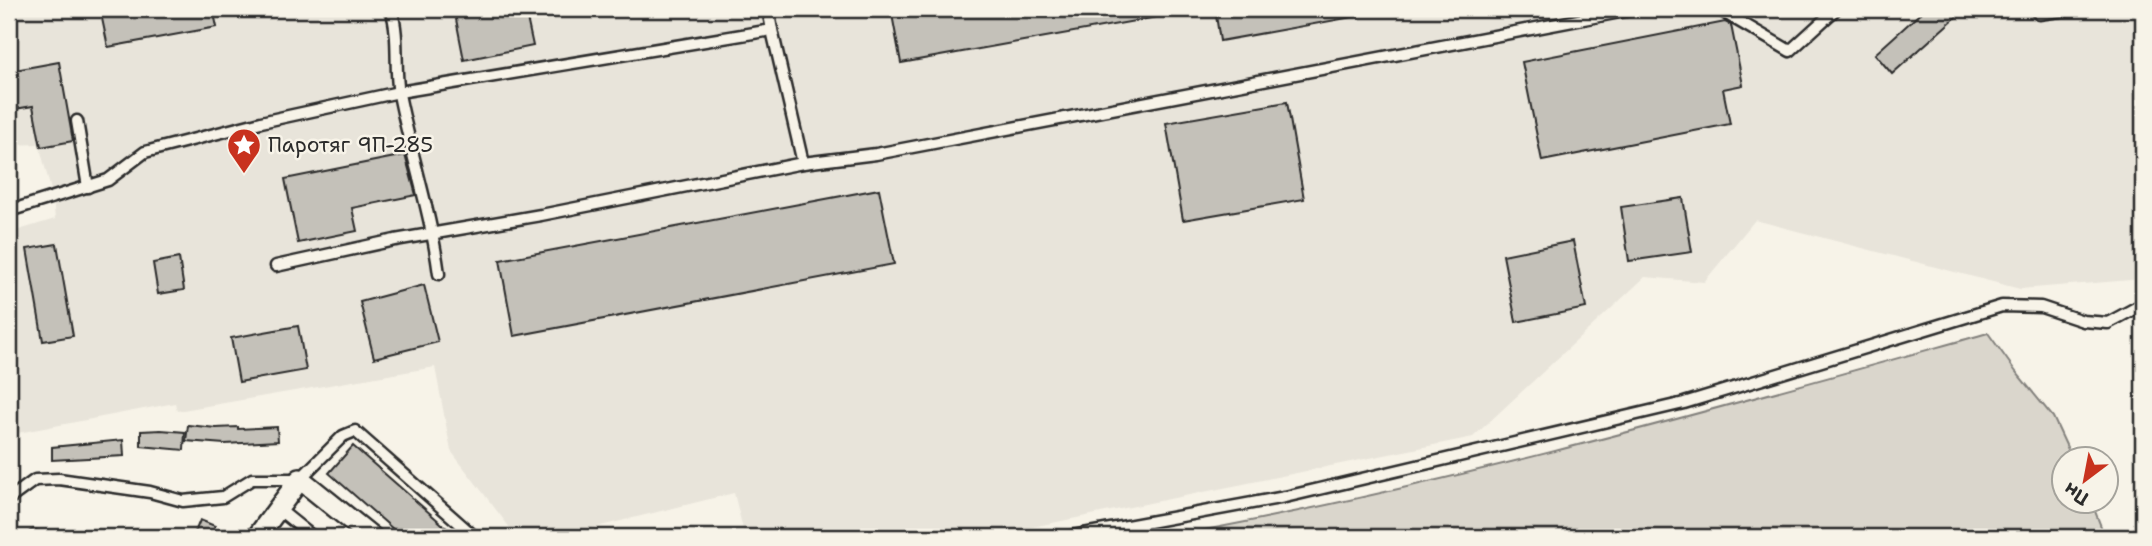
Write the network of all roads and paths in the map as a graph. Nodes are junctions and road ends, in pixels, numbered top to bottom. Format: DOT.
graph roads {
  1 [pos="391,9"];
  2 [pos="768,9"];
  3 [pos="1636,9"];
  4 [pos="1718,9"];
  5 [pos="1836,9"];
  6 [pos="2035,9"];
  7 [pos="2073,9"];
  8 [pos="772,30"];
  9 [pos="398,92"];
  10 [pos="76,121"];
  11 [pos="803,163"];
  12 [pos="88,187"];
  13 [pos="9,211"];
  14 [pos="433,233"];
  15 [pos="276,266"];
  16 [pos="439,274"];
  17 [pos="2143,304"];
  18 [pos="299,479"];
  19 [pos="9,499"];
  20 [pos="277,508"];
  21 [pos="257,537"];
  22 [pos="313,537"];
  23 [pos="372,537"];
  24 [pos="475,537"];
  25 [pos="1067,537"];
  1 -- 9 [label="lane"];
  2 -- 8 [label="lane"];
  3 -- 11 [label="lane"];
  4 -- 5 [label="lane"];
  6 -- 7 [label="lane"];
  8 -- 9 [label="lane"];
  8 -- 11 [label="lane"];
  9 -- 12 [label="lane"];
  9 -- 14 [label="lane"];
  10 -- 12 [label="lane"];
  11 -- 14 [label="lane"];
  12 -- 13 [label="lane"];
  14 -- 15 [label="lane"];
  14 -- 16 [label="lane"];
  17 -- 25 [label="lane"];
  18 -- 19 [label="lane"];
  18 -- 20 [label="street"];
  18 -- 23 [label="street"];
  18 -- 24 [label="lane"];
  20 -- 21 [label="street"];
  20 -- 22 [label="lane"];
}
